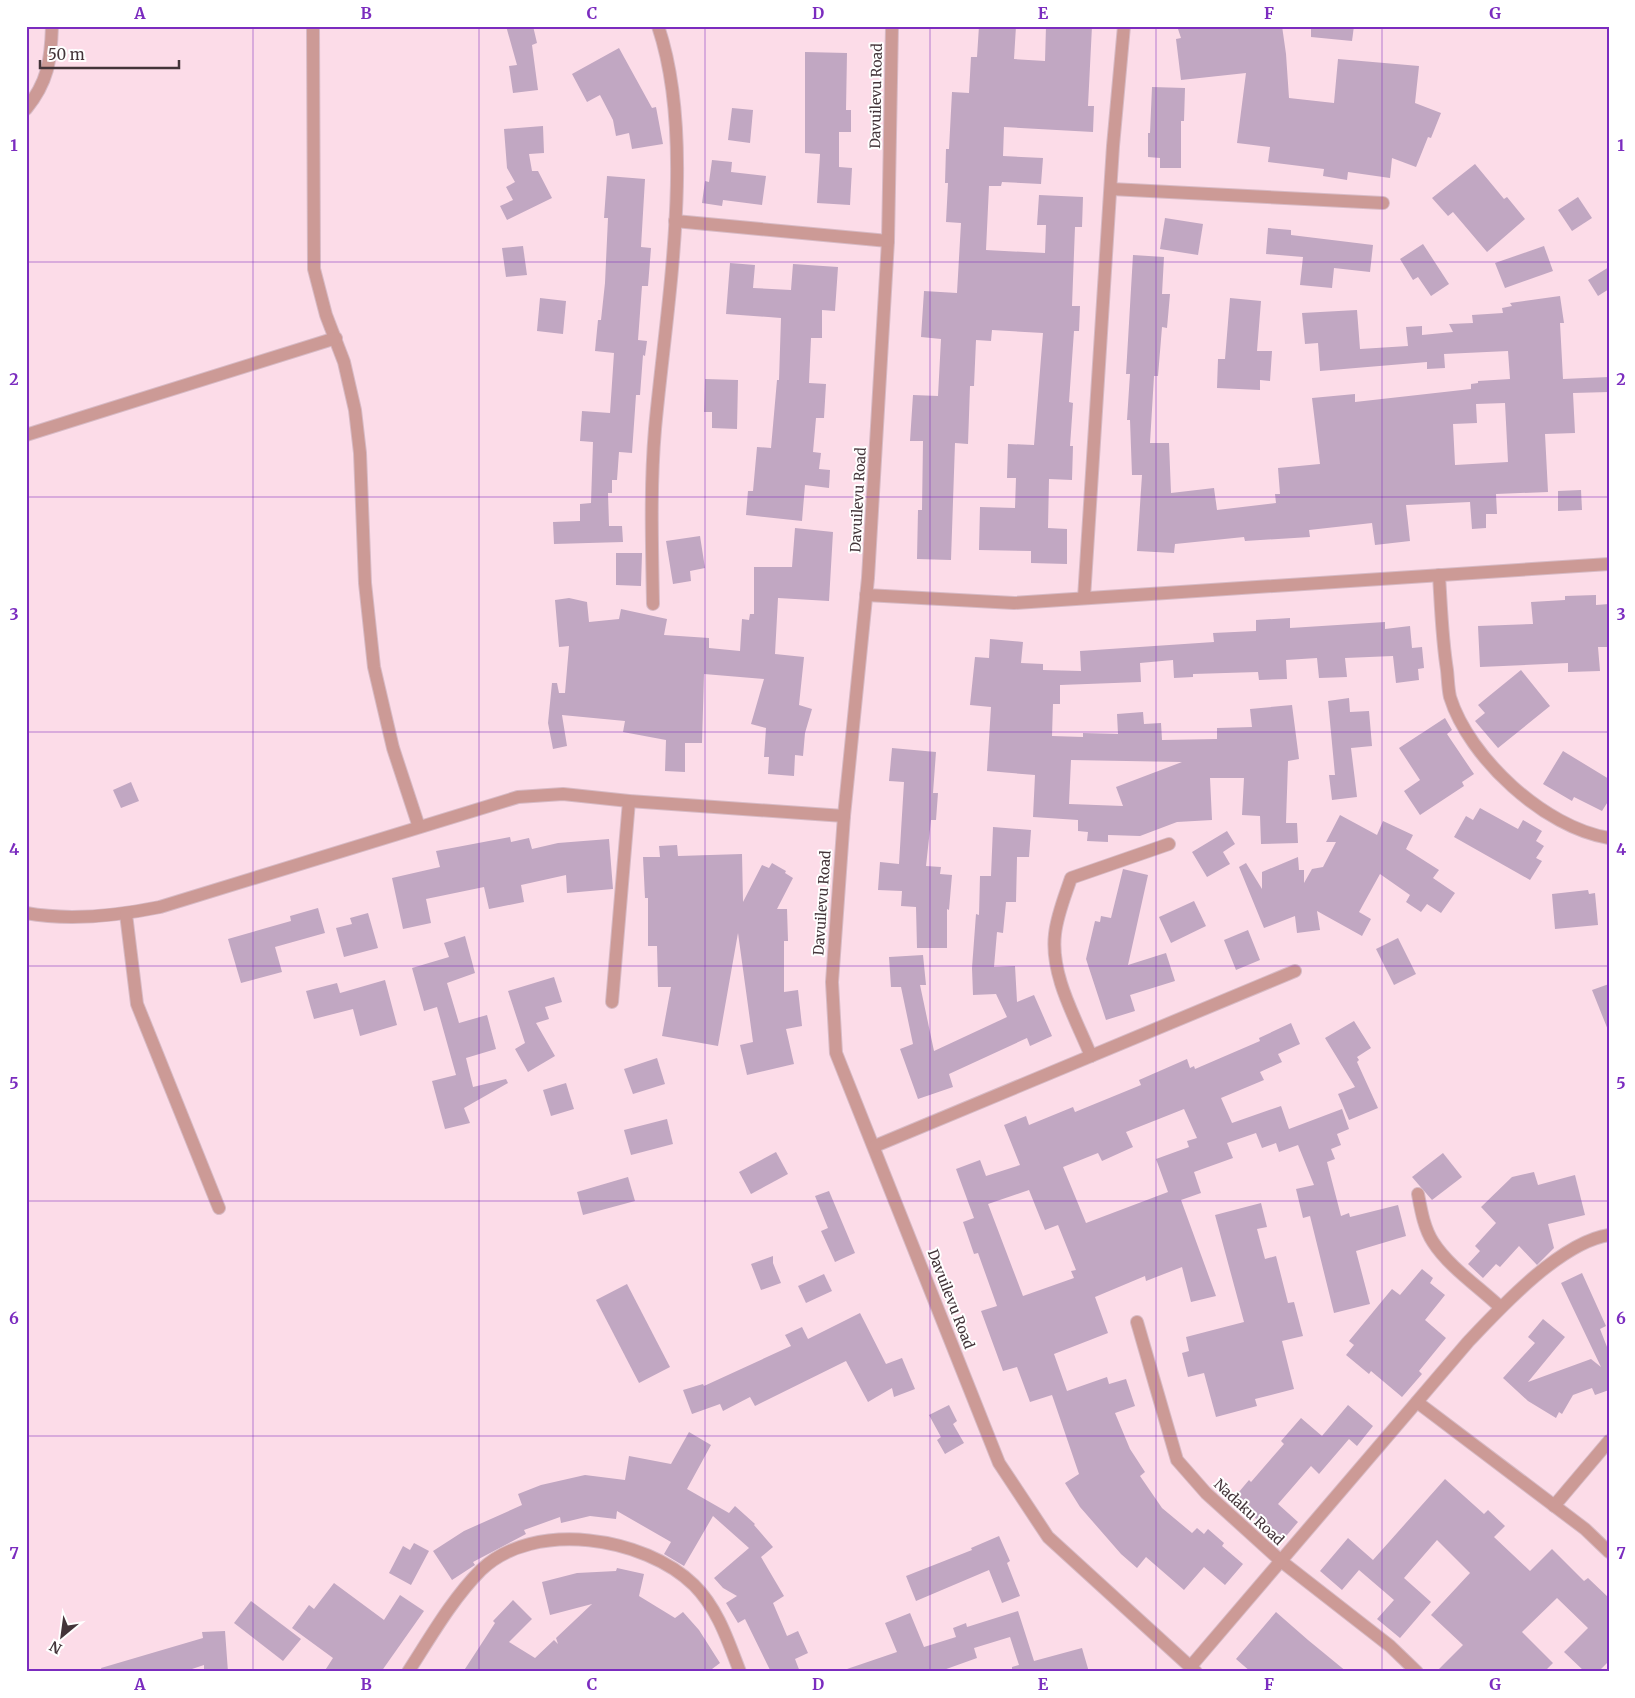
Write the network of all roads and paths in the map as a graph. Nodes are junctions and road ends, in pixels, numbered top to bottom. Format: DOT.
graph roads {
  1 [pos="52,26"];
  2 [pos="313,26"];
  3 [pos="658,26"];
  4 [pos="892,26"];
  5 [pos="1124,26"];
  6 [pos="26,109"];
  7 [pos="1111,189"];
  8 [pos="1383,203"];
  9 [pos="675,221"];
  10 [pos="888,241"];
  11 [pos="336,338"];
  12 [pos="26,435"];
  13 [pos="1609,564"];
  14 [pos="1439,575"];
  15 [pos="866,595"];
  16 [pos="1084,598"];
  17 [pos="653,604"];
  18 [pos="629,801"];
  19 [pos="844,816"];
  20 [pos="419,827"];
  21 [pos="1609,838"];
  22 [pos="1169,844"];
  23 [pos="26,913"];
  24 [pos="126,914"];
  25 [pos="1296,971"];
  26 [pos="612,1002"];
  27 [pos="1091,1056"];
  28 [pos="875,1146"];
  29 [pos="1418,1194"];
  30 [pos="219,1208"];
  31 [pos="1609,1235"];
  32 [pos="1500,1307"];
  33 [pos="1137,1322"];
  34 [pos="1417,1402"];
  35 [pos="1609,1441"];
  36 [pos="1554,1506"];
  37 [pos="1609,1552"];
  38 [pos="1281,1561"];
  39 [pos="1193,1669"];
  40 [pos="408,1672"];
  41 [pos="740,1672"];
  42 [pos="1417,1672"];
  1 -- 6 [label="street"];
  2 -- 11 [label="street"];
  3 -- 9 [label="street"];
  4 -- 10 [label="street, Davuilevu Road"];
  5 -- 7 [label="street"];
  7 -- 8 [label="street"];
  7 -- 16 [label="street"];
  9 -- 10 [label="street"];
  9 -- 17 [label="street"];
  10 -- 15 [label="street, Davuilevu Road"];
  11 -- 12 [label="street"];
  11 -- 20 [label="street"];
  13 -- 14 [label="street"];
  14 -- 16 [label="street"];
  14 -- 21 [label="street"];
  15 -- 16 [label="street"];
  15 -- 19 [label="street, Davuilevu Road"];
  18 -- 19 [label="street"];
  18 -- 20 [label="street"];
  18 -- 26 [label="street"];
  19 -- 28 [label="street, Davuilevu Road"];
  20 -- 24 [label="street"];
  22 -- 27 [label="street"];
  23 -- 24 [label="street"];
  24 -- 30 [label="street"];
  25 -- 27 [label="street"];
  27 -- 28 [label="street"];
  28 -- 39 [label="street, Davuilevu Road"];
  29 -- 32 [label="street"];
  31 -- 32 [label="street"];
  32 -- 34 [label="street"];
  33 -- 38 [label="street, Nadaku Road"];
  34 -- 36 [label="street"];
  34 -- 38 [label="street"];
  35 -- 36 [label="street"];
  36 -- 37 [label="street"];
  38 -- 39 [label="street"];
  38 -- 42 [label="street, Nadaku Road"];
  40 -- 41 [label="street"];
}
